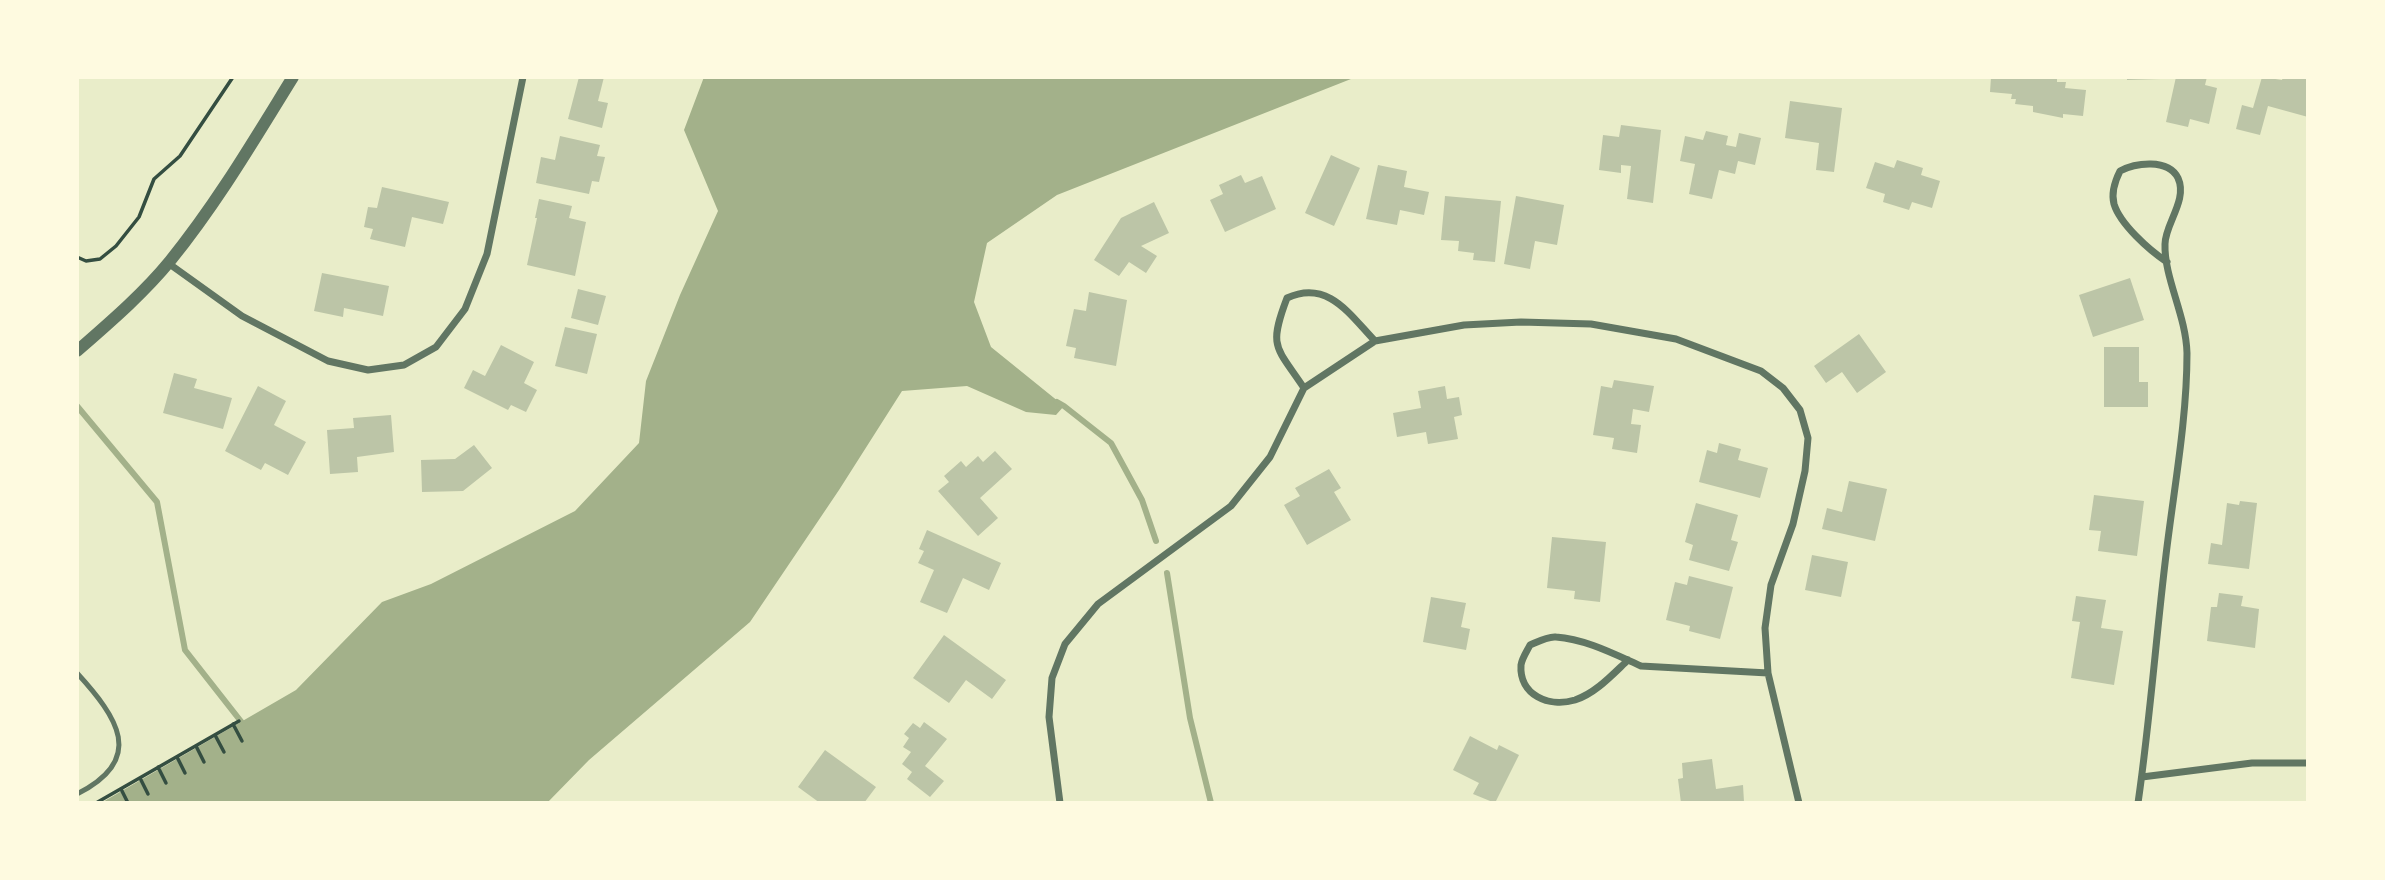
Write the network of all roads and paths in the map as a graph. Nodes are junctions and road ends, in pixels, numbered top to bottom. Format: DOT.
graph roads {
  1 [pos="233,77"];
  2 [pos="293,77"];
  3 [pos="523,77"];
  4 [pos="77,257"];
  5 [pos="2167,262"];
  6 [pos="168,263"];
  7 [pos="1375,341"];
  8 [pos="77,351"];
  9 [pos="1304,388"];
  10 [pos="1628,660"];
  11 [pos="77,673"];
  12 [pos="1768,673"];
  13 [pos="239,721"];
  14 [pos="233,724"];
  15 [pos="215,735"];
  16 [pos="242,741"];
  17 [pos="196,746"];
  18 [pos="224,752"];
  19 [pos="177,757"];
  20 [pos="204,762"];
  21 [pos="2308,763"];
  22 [pos="158,767"];
  23 [pos="185,773"];
  24 [pos="2142,777"];
  25 [pos="140,778"];
  26 [pos="166,783"];
  27 [pos="121,789"];
  28 [pos="77,794"];
  29 [pos="148,794"];
  30 [pos="103,801"];
  31 [pos="96,803"];
  32 [pos="128,803"];
  33 [pos="1060,803"];
  34 [pos="1799,803"];
  35 [pos="2138,803"];
  1 -- 4 [label="path"];
  2 -- 6 [label="street"];
  3 -- 6 [label="street"];
  5 -- 5 [label="street"];
  5 -- 24 [label="street"];
  6 -- 8 [label="street"];
  7 -- 9 [label="street"];
  7 -- 9 [label="street"];
  7 -- 12 [label="street"];
  9 -- 33 [label="street"];
  10 -- 10 [label="street"];
  10 -- 12 [label="street"];
  11 -- 28 [label="lane"];
  12 -- 34 [label="street"];
  13 -- 14 [label="path"];
  14 -- 15 [label="path"];
  14 -- 16 [label="path"];
  15 -- 17 [label="path"];
  15 -- 18 [label="path"];
  17 -- 19 [label="path"];
  17 -- 20 [label="path"];
  19 -- 22 [label="path"];
  19 -- 23 [label="path"];
  21 -- 24 [label="street"];
  22 -- 25 [label="path"];
  22 -- 26 [label="path"];
  24 -- 35 [label="street"];
  25 -- 27 [label="path"];
  25 -- 29 [label="path"];
  27 -- 30 [label="path"];
  27 -- 32 [label="path"];
  30 -- 31 [label="path"];
}
